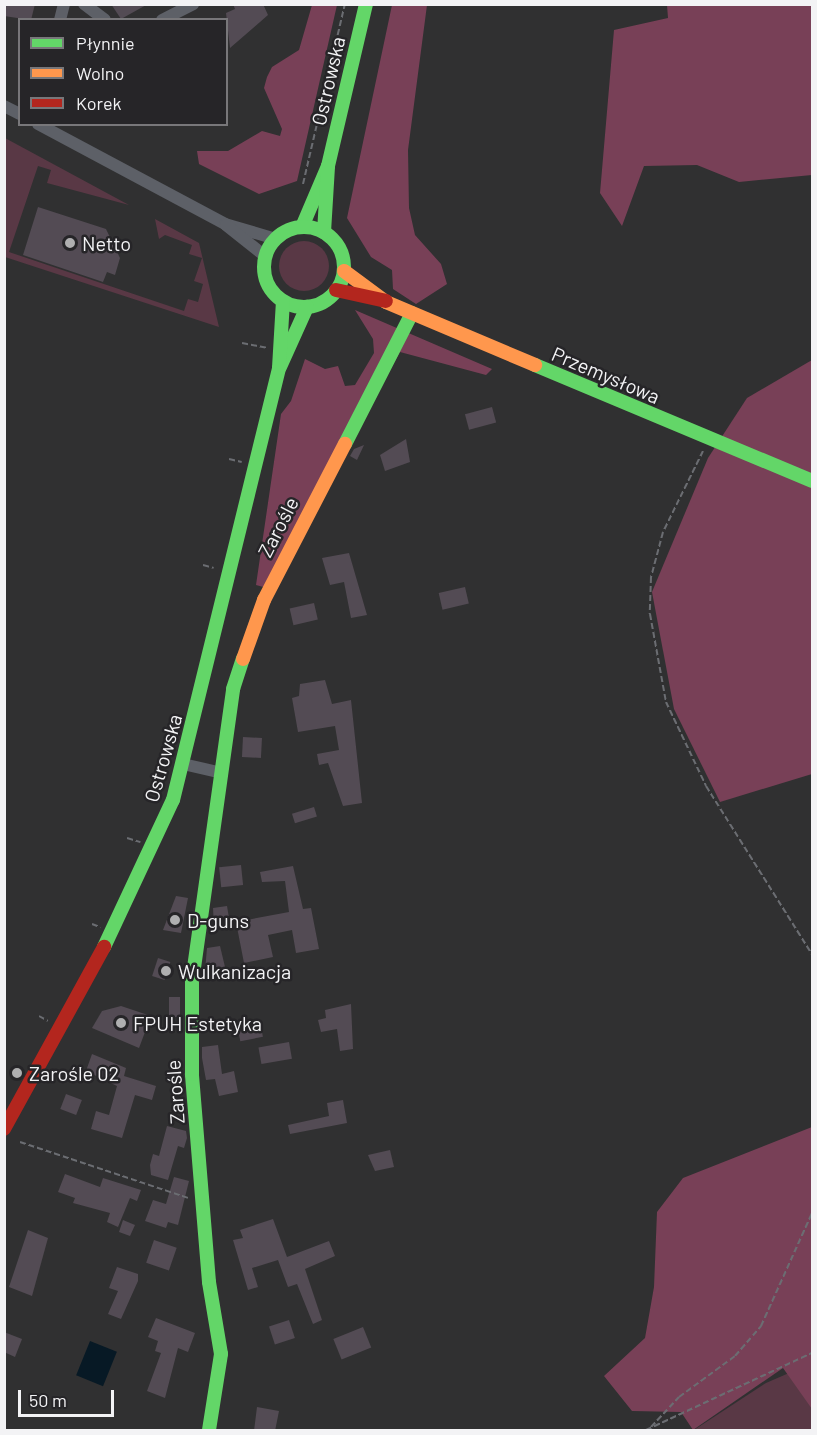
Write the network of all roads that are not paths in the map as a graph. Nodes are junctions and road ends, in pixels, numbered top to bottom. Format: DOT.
graph roads {
  1 [pos="84,4"];
  2 [pos="193,4"];
  3 [pos="366,4"];
  4 [pos="102,18"];
  5 [pos="166,18"];
  6 [pos="4,106"];
  7 [pos="18,113"];
  8 [pos="42,126"];
  9 [pos="328,166"];
  10 [pos="225,224"];
  11 [pos="302,227"];
  12 [pos="324,232"];
  13 [pos="276,239"];
  14 [pos="266,256"];
  15 [pos="344,271"];
  16 [pos="336,290"];
  17 [pos="283,301"];
  18 [pos="386,302"];
  19 [pos="307,307"];
  20 [pos="412,313"];
  21 [pos="279,368"];
  22 [pos="813,482"];
  23 [pos="183,764"];
  24 [pos="221,773"];
  25 [pos="4,1129"];
  26 [pos="209,1431"];
  1 -- 4 [label="street"];
  2 -- 5 [label="street"];
  3 -- 9 [label="street, Ostrowska"];
  6 -- 7 [label="street"];
  8 -- 10 [label="street"];
  9 -- 11 [label="street, Ostrowska"];
  9 -- 12 [label="street, Ostrowska"];
  10 -- 13 [label="street"];
  10 -- 14 [label="street"];
  11 -- 12 [label="street"];
  11 -- 13 [label="street"];
  12 -- 15 [label="street"];
  13 -- 14 [label="street"];
  14 -- 17 [label="street"];
  15 -- 16 [label="street"];
  15 -- 18 [label="street, Przemysłowa"];
  16 -- 18 [label="street, Przemysłowa"];
  16 -- 19 [label="street"];
  17 -- 19 [label="street"];
  17 -- 21 [label="street, Ostrowska"];
  18 -- 20 [label="street, Przemysłowa"];
  19 -- 21 [label="street, Ostrowska"];
  20 -- 22 [label="street, Przemysłowa"];
  20 -- 24 [label="street, Zarośle"];
  21 -- 23 [label="street, Ostrowska"];
  23 -- 24 [label="street"];
  23 -- 25 [label="street, Ostrowska"];
  24 -- 26 [label="street, Zarośle"];
}
